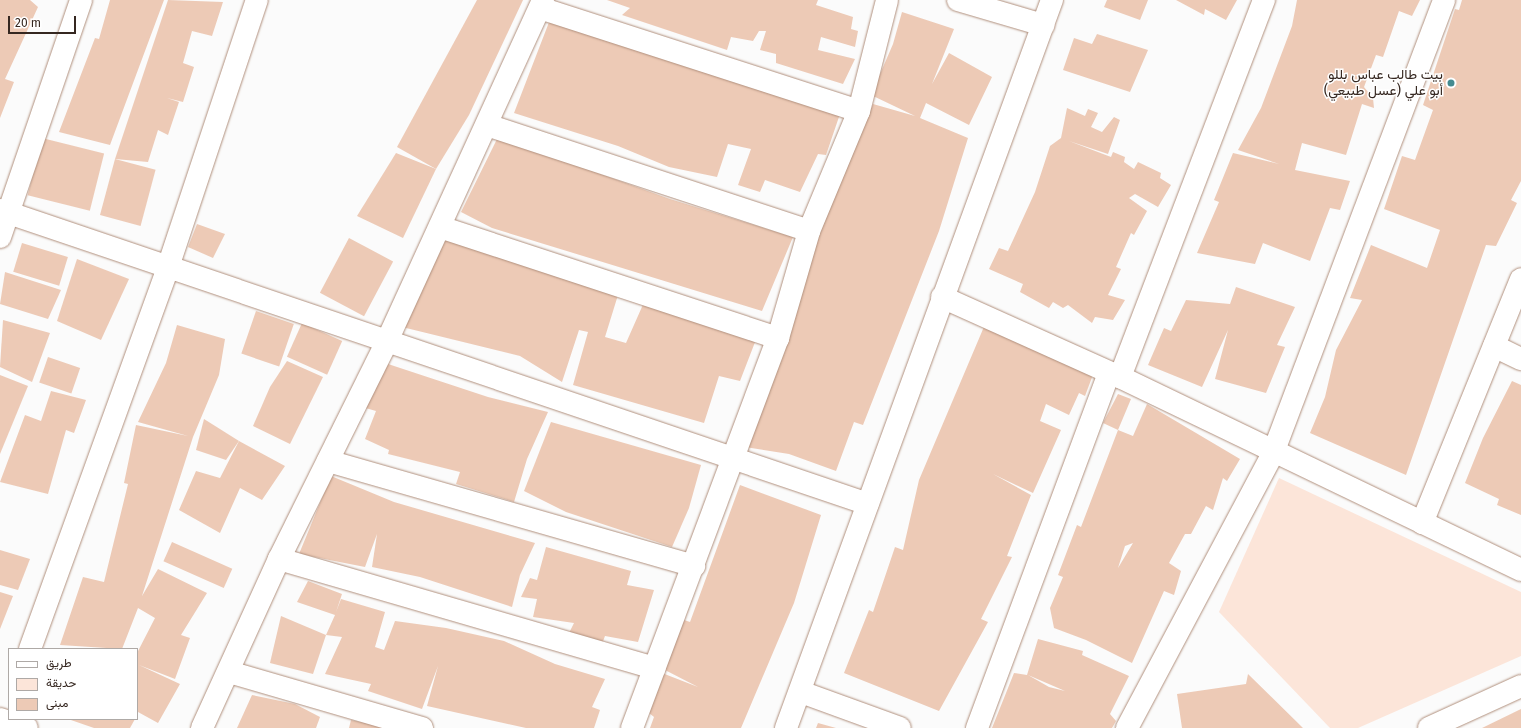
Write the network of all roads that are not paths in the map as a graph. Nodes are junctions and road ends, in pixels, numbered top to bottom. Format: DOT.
graph roads {
  1 [pos="81,0"];
  2 [pos="257,0"];
  3 [pos="886,0"];
  4 [pos="958,0"];
  5 [pos="1052,0"];
  6 [pos="1264,0"];
  7 [pos="1444,0"];
  8 [pos="541,4"];
  9 [pos="1043,24"];
  10 [pos="859,111"];
  11 [pos="487,125"];
  12 [pos="4,212"];
  13 [pos="440,226"];
  14 [pos="809,231"];
  15 [pos="0,237"];
  16 [pos="168,267"];
  17 [pos="1521,279"];
  18 [pos="942,297"];
  19 [pos="778,338"];
  20 [pos="387,341"];
  21 [pos="1494,346"];
  22 [pos="1521,359"];
  23 [pos="1115,375"];
  24 [pos="1273,453"];
  25 [pos="735,459"];
  26 [pos="328,461"];
  27 [pos="868,504"];
  28 [pos="1422,523"];
  29 [pos="279,559"];
  30 [pos="694,566"];
  31 [pos="1521,570"];
  32 [pos="30,648"];
  33 [pos="655,668"];
  34 [pos="229,672"];
  35 [pos="1521,686"];
  36 [pos="801,692"];
  37 [pos="13,720"];
  38 [pos="27,728"];
  39 [pos="202,728"];
  40 [pos="422,728"];
  41 [pos="632,728"];
  42 [pos="786,728"];
  43 [pos="900,728"];
  44 [pos="977,728"];
  45 [pos="1127,728"];
  46 [pos="1429,728"];
  1 -- 12 [label="street"];
  2 -- 16 [label="street"];
  3 -- 10 [label="street"];
  4 -- 9 [label="street"];
  5 -- 9 [label="street"];
  6 -- 23 [label="street"];
  7 -- 24 [label="street"];
  8 -- 10 [label="street"];
  8 -- 11 [label="street"];
  9 -- 18 [label="street"];
  10 -- 14 [label="street"];
  11 -- 13 [label="street"];
  11 -- 14 [label="street"];
  12 -- 15 [label="street"];
  12 -- 16 [label="street"];
  13 -- 19 [label="street"];
  13 -- 20 [label="street"];
  14 -- 19 [label="street"];
  16 -- 20 [label="street"];
  16 -- 32 [label="street"];
  17 -- 21 [label="street"];
  18 -- 23 [label="street"];
  18 -- 27 [label="street"];
  19 -- 25 [label="street"];
  20 -- 25 [label="street"];
  20 -- 26 [label="street"];
  21 -- 22 [label="street"];
  21 -- 28 [label="street"];
  23 -- 24 [label="street"];
  23 -- 44 [label="street"];
  24 -- 28 [label="street"];
  24 -- 45 [label="street"];
  25 -- 27 [label="street"];
  25 -- 30 [label="street"];
  26 -- 29 [label="street"];
  26 -- 30 [label="street"];
  27 -- 36 [label="street"];
  28 -- 31 [label="street"];
  29 -- 33 [label="street"];
  29 -- 34 [label="street"];
  30 -- 33 [label="street"];
  33 -- 41 [label="street"];
  34 -- 39 [label="street"];
  34 -- 40 [label="street"];
  35 -- 46 [label="street"];
  36 -- 42 [label="street"];
  36 -- 43 [label="street"];
  37 -- 38 [label="street"];
}
